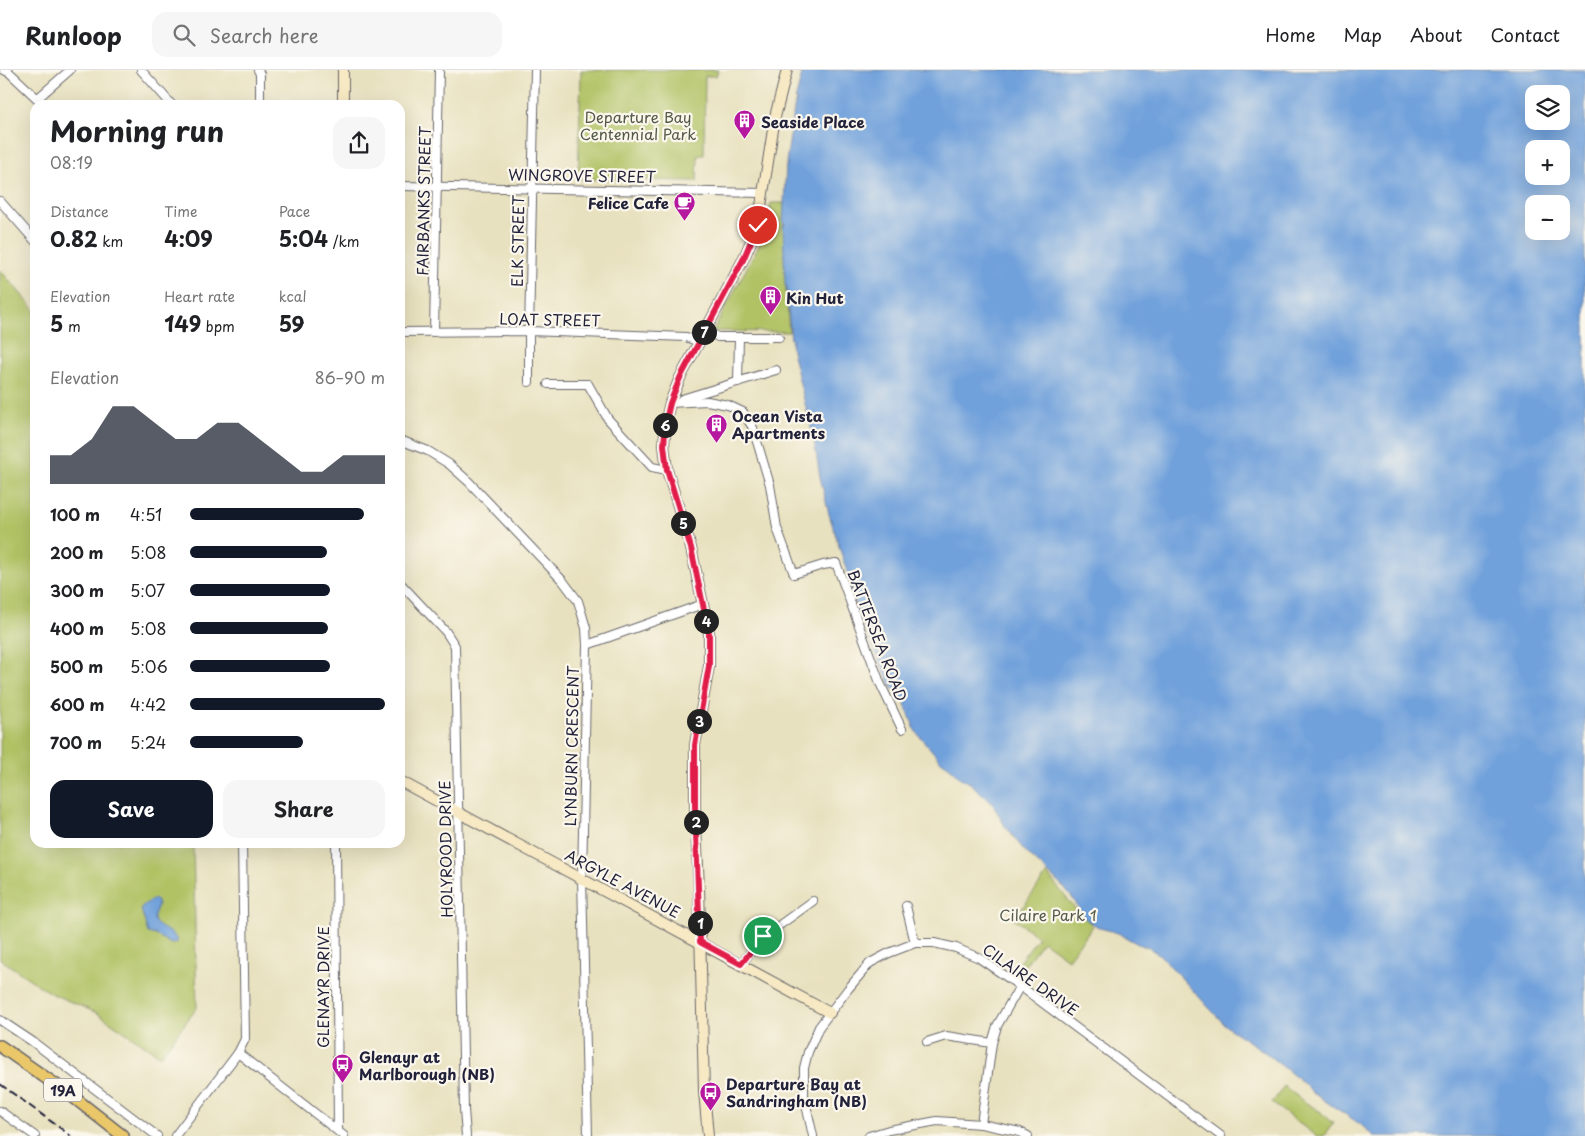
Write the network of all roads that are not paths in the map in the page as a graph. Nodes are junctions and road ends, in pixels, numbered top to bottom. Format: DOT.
graph roads {
  1 [pos="4,70"];
  2 [pos="70,70"];
  3 [pos="141,70"];
  4 [pos="258,70"];
  5 [pos="343,70"];
  6 [pos="439,70"];
  7 [pos="535,70"];
  8 [pos="786,70"];
  9 [pos="38,98"];
  10 [pos="168,100"];
  11 [pos="260,100"];
  12 [pos="343,100"];
  13 [pos="405,186"];
  14 [pos="438,187"];
  15 [pos="532,188"];
  16 [pos="764,193"];
  17 [pos="0,201"];
  18 [pos="30,235"];
  19 [pos="529,331"];
  20 [pos="704,331"];
  21 [pos="405,332"];
  22 [pos="434,332"];
  23 [pos="739,337"];
  24 [pos="779,337"];
  25 [pos="699,342"];
  26 [pos="776,370"];
  27 [pos="529,382"];
  28 [pos="738,382"];
  29 [pos="548,384"];
  30 [pos="670,403"];
  31 [pos="405,442"];
  32 [pos="667,470"];
  33 [pos="405,588"];
  34 [pos="703,604"];
  35 [pos="587,645"];
  36 [pos="902,728"];
  37 [pos="405,784"];
  38 [pos="458,811"];
  39 [pos="242,848"];
  40 [pos="336,848"];
  41 [pos="582,878"];
  42 [pos="813,901"];
  43 [pos="906,906"];
  44 [pos="700,942"];
  45 [pos="915,944"];
  46 [pos="741,964"];
  47 [pos="1020,986"];
  48 [pos="830,1013"];
  49 [pos="0,1020"];
  50 [pos="927,1042"];
  51 [pos="992,1043"];
  52 [pos="0,1046"];
  53 [pos="238,1053"];
  54 [pos="0,1111"];
  55 [pos="981,1124"];
  56 [pos="341,1134"];
  57 [pos="35,1136"];
  58 [pos="123,1136"];
  59 [pos="157,1136"];
  60 [pos="175,1136"];
  61 [pos="466,1136"];
  62 [pos="588,1136"];
  63 [pos="708,1136"];
  64 [pos="813,1136"];
  65 [pos="870,1136"];
  66 [pos="1028,1136"];
  67 [pos="1221,1136"];
  1 -- 9 [label="street"];
  2 -- 9 [label="street"];
  3 -- 10 [label="street"];
  4 -- 11 [label="street"];
  5 -- 12 [label="main road"];
  6 -- 14 [label="street, FAIRBANKS STREET"];
  7 -- 15 [label="street, ELK STREET"];
  8 -- 16 [label="main road"];
  13 -- 14 [label="street, WINGROVE STREET"];
  14 -- 15 [label="street, WINGROVE STREET"];
  14 -- 22 [label="street, FAIRBANKS STREET"];
  15 -- 16 [label="street, WINGROVE STREET"];
  15 -- 19 [label="street, ELK STREET"];
  16 -- 20 [label="main road"];
  17 -- 18 [label="street"];
  19 -- 22 [label="street, LOAT STREET"];
  19 -- 25 [label="street, LOAT STREET"];
  19 -- 27 [label="street, ELK STREET"];
  20 -- 23 [label="street"];
  20 -- 25 [label="main road"];
  21 -- 22 [label="street, LOAT STREET"];
  23 -- 24 [label="street"];
  23 -- 28 [label="street"];
  25 -- 30 [label="main road"];
  26 -- 28 [label="street"];
  28 -- 30 [label="street"];
  29 -- 32 [label="street"];
  30 -- 32 [label="main road"];
  30 -- 36 [label="street, BATTERSEA ROAD"];
  31 -- 35 [label="street, LYNBURN CRESCENT"];
  32 -- 34 [label="main road"];
  33 -- 38 [label="street, HOLYROOD DRIVE"];
  34 -- 35 [label="street"];
  34 -- 44 [label="main road"];
  35 -- 41 [label="street, LYNBURN CRESCENT"];
  37 -- 38 [label="main road, ARGYLE AVENUE"];
  38 -- 41 [label="main road, ARGYLE AVENUE"];
  38 -- 61 [label="street, HOLYROOD DRIVE"];
  39 -- 53 [label="street"];
  40 -- 56 [label="street, GLENAYR DRIVE"];
  41 -- 44 [label="main road, ARGYLE AVENUE"];
  41 -- 62 [label="street, LYNBURN CRESCENT"];
  42 -- 46 [label="street"];
  43 -- 45 [label="street"];
  44 -- 46 [label="main road, ARGYLE AVENUE"];
  44 -- 63 [label="main road"];
  45 -- 47 [label="street, CILAIRE DRIVE"];
  45 -- 48 [label="street, CILAIRE DRIVE"];
  46 -- 48 [label="main road, ARGYLE AVENUE"];
  47 -- 51 [label="street"];
  47 -- 67 [label="street, CILAIRE DRIVE"];
  48 -- 64 [label="street, CILAIRE DRIVE"];
  49 -- 59 [label="street"];
  50 -- 51 [label="street"];
  51 -- 55 [label="street"];
  52 -- 58 [label="main road, 19A"];
  53 -- 56 [label="street"];
  53 -- 60 [label="street"];
  54 -- 57 [label="street"];
  55 -- 65 [label="street"];
  55 -- 66 [label="street"];
}
